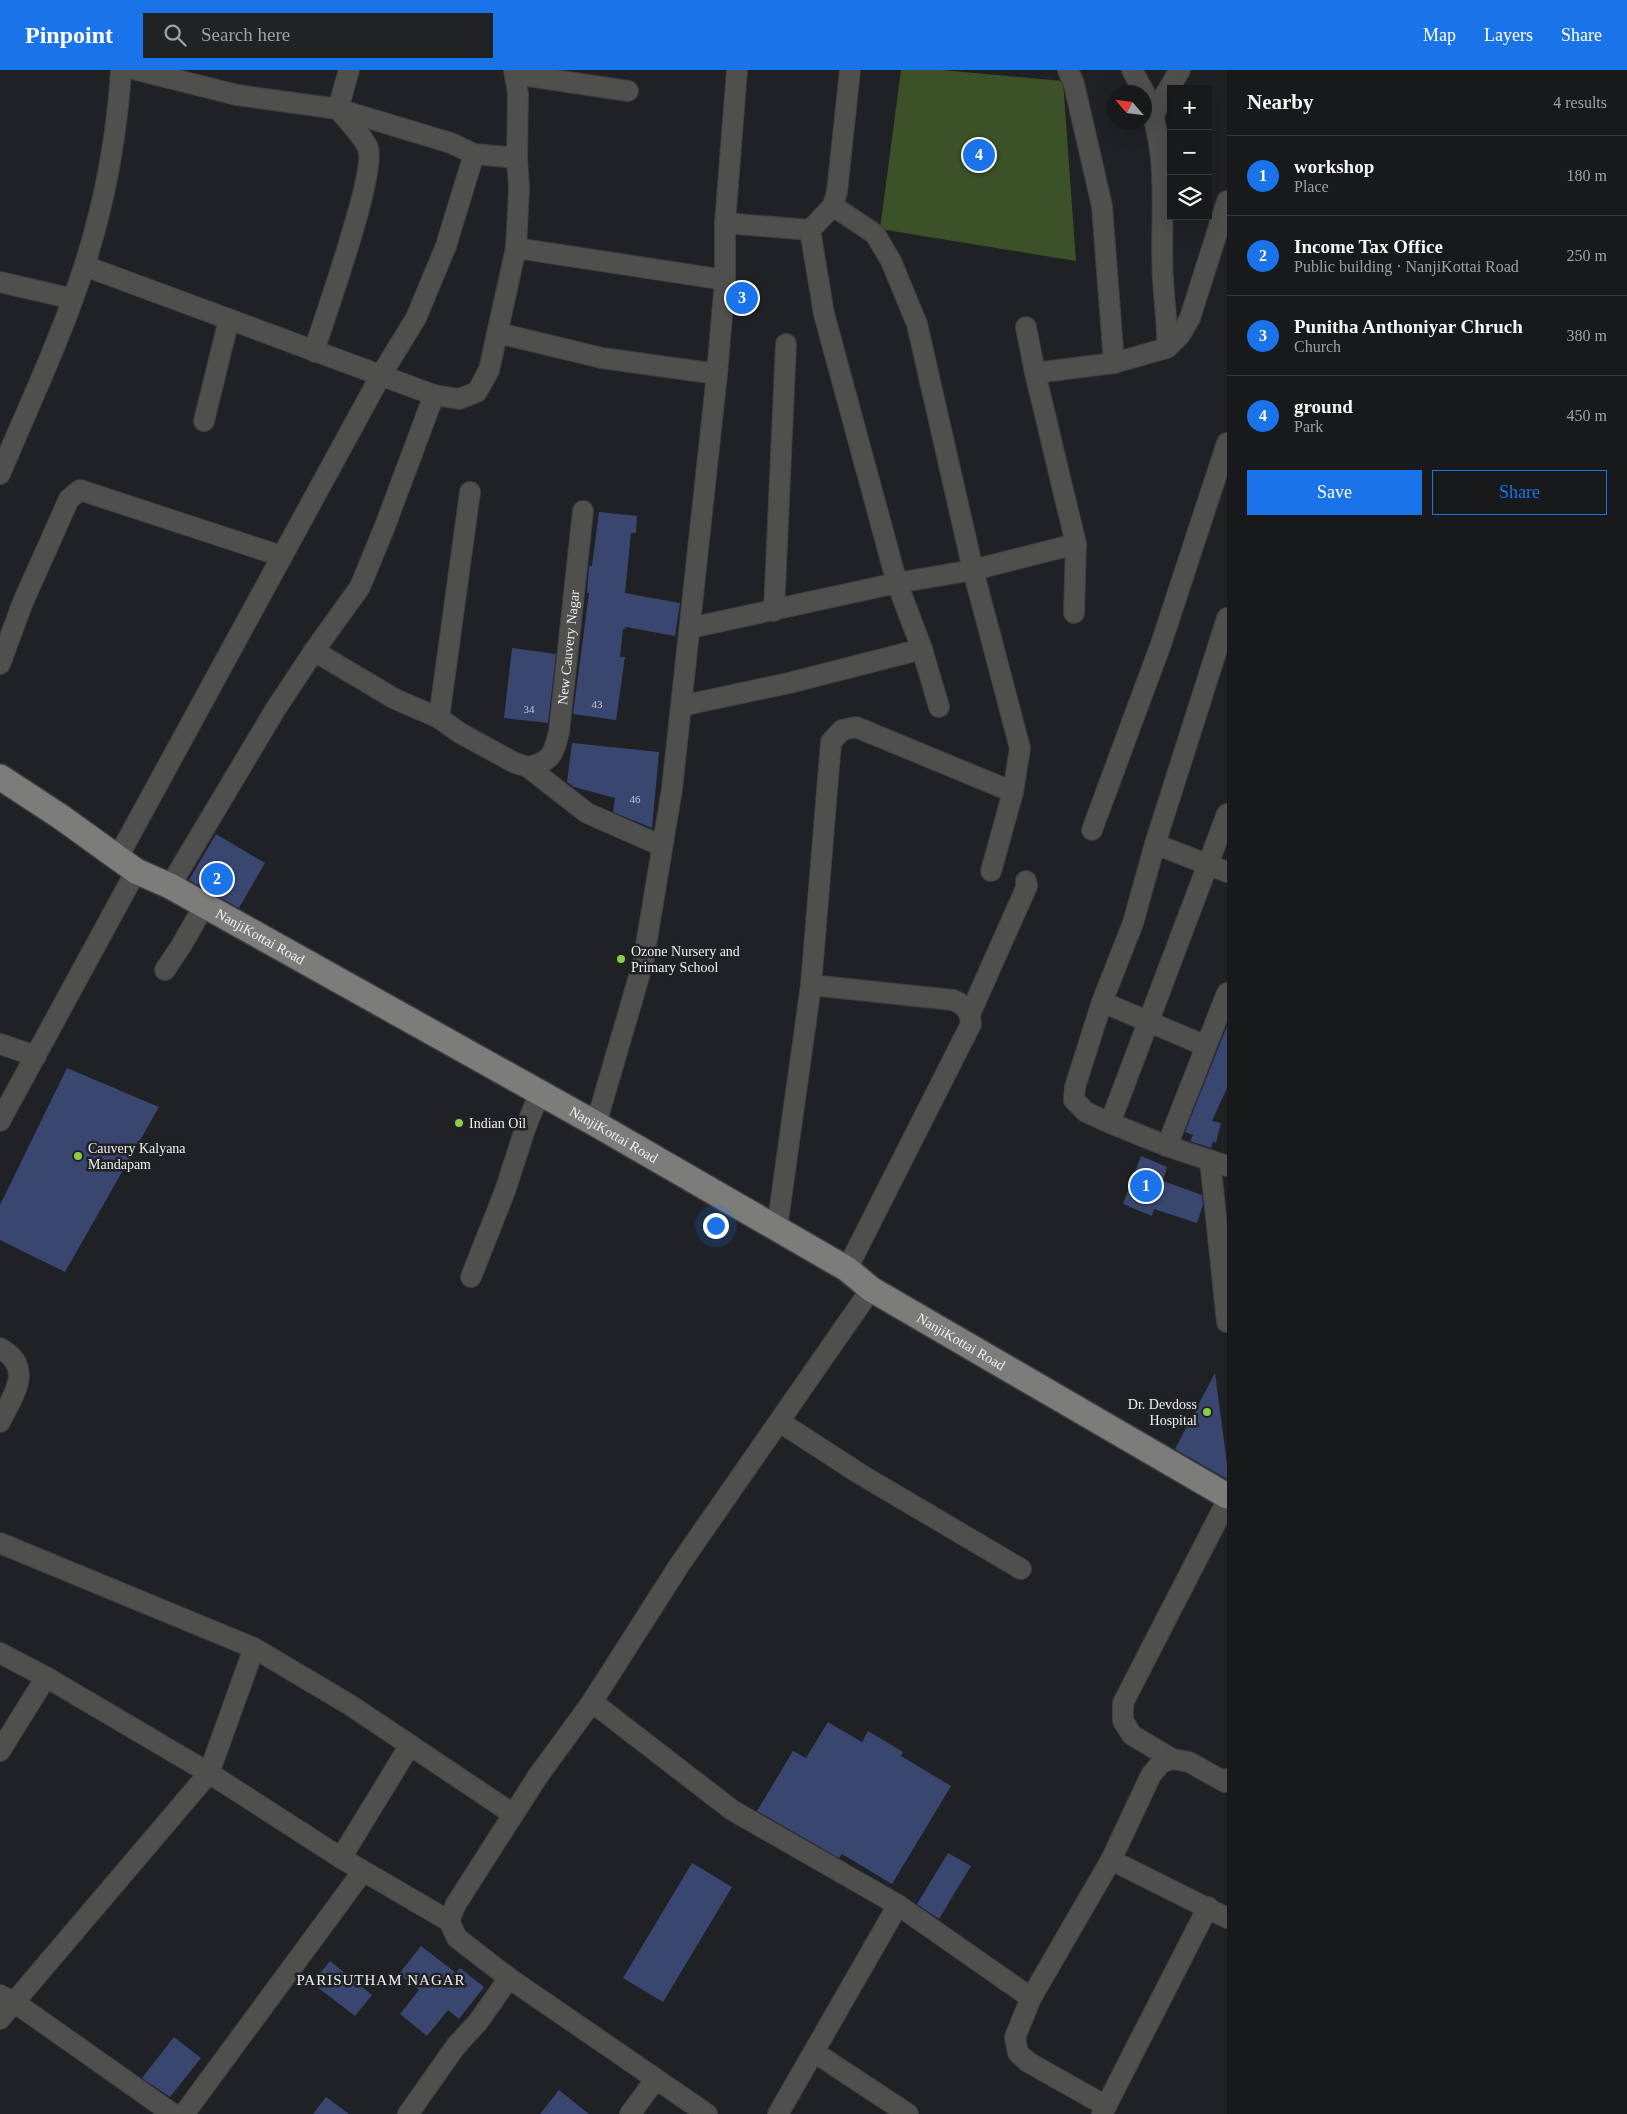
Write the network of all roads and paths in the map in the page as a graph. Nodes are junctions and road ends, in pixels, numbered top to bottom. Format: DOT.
graph roads {
  1 [pos="121,70"];
  2 [pos="138,70"];
  3 [pos="349,70"];
  4 [pos="736,70"];
  5 [pos="850,70"];
  6 [pos="1068,70"];
  7 [pos="1132,70"];
  8 [pos="1180,70"];
  9 [pos="514,72"];
  10 [pos="1140,85"];
  11 [pos="628,91"];
  12 [pos="338,109"];
  13 [pos="1152,109"];
  14 [pos="1154,113"];
  15 [pos="474,154"];
  16 [pos="517,158"];
  17 [pos="1227,201"];
  18 [pos="833,206"];
  19 [pos="724,223"];
  20 [pos="810,230"];
  21 [pos="516,248"];
  22 [pos="85,266"];
  23 [pos="725,280"];
  24 [pos="0,282"];
  25 [pos="72,299"];
  26 [pos="229,319"];
  27 [pos="1026,327"];
  28 [pos="498,333"];
  29 [pos="786,344"];
  30 [pos="1167,348"];
  31 [pos="314,351"];
  32 [pos="1114,363"];
  33 [pos="1035,373"];
  34 [pos="717,374"];
  35 [pos="381,375"];
  36 [pos="434,395"];
  37 [pos="204,421"];
  38 [pos="1227,443"];
  39 [pos="0,474"];
  40 [pos="470,492"];
  41 [pos="583,511"];
  42 [pos="1076,544"];
  43 [pos="281,556"];
  44 [pos="973,570"];
  45 [pos="897,583"];
  46 [pos="774,611"];
  47 [pos="1074,613"];
  48 [pos="1227,618"];
  49 [pos="690,628"];
  50 [pos="922,648"];
  51 [pos="314,650"];
  52 [pos="0,664"];
  53 [pos="681,706"];
  54 [pos="939,707"];
  55 [pos="439,718"];
  56 [pos="528,767"];
  57 [pos="0,777"];
  58 [pos="1013,792"];
  59 [pos="1227,814"];
  60 [pos="1092,830"];
  61 [pos="1154,844"];
  62 [pos="662,846"];
  63 [pos="127,864"];
  64 [pos="1208,864"];
  65 [pos="991,871"];
  66 [pos="1227,872"];
  67 [pos="1026,881"];
  68 [pos="170,886"];
  69 [pos="204,906"];
  70 [pos="166,970"];
  71 [pos="812,985"];
  72 [pos="1227,993"];
  73 [pos="1102,1002"];
  74 [pos="970,1014"];
  75 [pos="1148,1021"];
  76 [pos="0,1044"];
  77 [pos="1206,1046"];
  78 [pos="36,1056"];
  79 [pos="540,1093"];
  80 [pos="0,1121"];
  81 [pos="596,1124"];
  82 [pos="1110,1124"];
  83 [pos="1166,1146"];
  84 [pos="1218,1163"];
  85 [pos="777,1228"];
  86 [pos="847,1269"];
  87 [pos="471,1277"];
  88 [pos="872,1290"];
  89 [pos="1227,1322"];
  90 [pos="0,1348"];
  91 [pos="0,1422"];
  92 [pos="780,1422"];
  93 [pos="1227,1496"];
  94 [pos="1227,1501"];
  95 [pos="0,1543"];
  96 [pos="1021,1570"];
  97 [pos="254,1648"];
  98 [pos="0,1653"];
  99 [pos="46,1677"];
  100 [pos="592,1702"];
  101 [pos="410,1745"];
  102 [pos="0,1751"];
  103 [pos="1172,1759"];
  104 [pos="209,1773"];
  105 [pos="1226,1781"];
  106 [pos="514,1814"];
  107 [pos="341,1858"];
  108 [pos="1111,1860"];
  109 [pos="363,1871"];
  110 [pos="898,1905"];
  111 [pos="1208,1908"];
  112 [pos="1227,1918"];
  113 [pos="449,1921"];
  114 [pos="509,1978"];
  115 [pos="7,1998"];
  116 [pos="1031,1998"];
  117 [pos="0,2019"];
  118 [pos="814,2052"];
  119 [pos="656,2079"];
  120 [pos="1104,2110"];
  121 [pos="173,2114"];
  122 [pos="184,2114"];
  123 [pos="408,2114"];
  124 [pos="630,2114"];
  125 [pos="707,2114"];
  126 [pos="778,2114"];
  127 [pos="908,2114"];
  1 -- 22 [label="street"];
  2 -- 12 [label="street"];
  3 -- 12 [label="street"];
  4 -- 19 [label="street"];
  5 -- 18 [label="street"];
  6 -- 32 [label="street"];
  7 -- 10 [label="street"];
  8 -- 14 [label="street"];
  9 -- 11 [label="street"];
  9 -- 16 [label="street"];
  12 -- 15 [label="street"];
  12 -- 31 [label="street"];
  13 -- 14 [label="street"];
  14 -- 30 [label="street"];
  15 -- 16 [label="street"];
  15 -- 35 [label="street"];
  16 -- 21 [label="street"];
  17 -- 30 [label="street"];
  18 -- 20 [label="street"];
  18 -- 44 [label="street"];
  19 -- 20 [label="street"];
  19 -- 23 [label="street"];
  20 -- 45 [label="street"];
  21 -- 23 [label="street"];
  21 -- 28 [label="street"];
  22 -- 25 [label="street"];
  22 -- 26 [label="street"];
  23 -- 34 [label="street"];
  24 -- 25 [label="street"];
  25 -- 39 [label="street"];
  26 -- 31 [label="street"];
  26 -- 37 [label="street"];
  27 -- 33 [label="street"];
  28 -- 34 [label="street"];
  28 -- 36 [label="street"];
  29 -- 46 [label="street"];
  30 -- 32 [label="street"];
  31 -- 35 [label="street"];
  32 -- 33 [label="street"];
  33 -- 42 [label="street"];
  34 -- 49 [label="street"];
  35 -- 36 [label="street"];
  35 -- 43 [label="street"];
  36 -- 51 [label="street"];
  38 -- 60 [label="street"];
  40 -- 55 [label="street"];
  41 -- 56 [label="street, New Cauvery Nagar"];
  42 -- 44 [label="street"];
  42 -- 47 [label="street"];
  43 -- 52 [label="street"];
  43 -- 63 [label="street"];
  44 -- 45 [label="street"];
  44 -- 58 [label="street"];
  45 -- 46 [label="street"];
  45 -- 50 [label="street"];
  46 -- 49 [label="street"];
  48 -- 61 [label="street"];
  49 -- 53 [label="street"];
  50 -- 53 [label="street"];
  50 -- 54 [label="street"];
  51 -- 55 [label="street"];
  51 -- 68 [label="street"];
  53 -- 62 [label="street"];
  55 -- 56 [label="street"];
  56 -- 62 [label="street"];
  57 -- 63 [label="main road, NanjiKottai Road"];
  58 -- 65 [label="street"];
  58 -- 71 [label="street"];
  59 -- 64 [label="street"];
  61 -- 64 [label="street"];
  61 -- 73 [label="street"];
  62 -- 81 [label="street"];
  63 -- 68 [label="main road, NanjiKottai Road"];
  63 -- 78 [label="street"];
  64 -- 66 [label="street"];
  64 -- 75 [label="street"];
  67 -- 74 [label="street"];
  68 -- 69 [label="main road, NanjiKottai Road"];
  69 -- 70 [label="street"];
  69 -- 79 [label="main road, NanjiKottai Road"];
  71 -- 74 [label="street"];
  71 -- 85 [label="street"];
  72 -- 77 [label="street"];
  73 -- 75 [label="street"];
  73 -- 82 [label="street"];
  74 -- 86 [label="street"];
  75 -- 77 [label="street"];
  75 -- 82 [label="street"];
  76 -- 78 [label="street"];
  77 -- 83 [label="street"];
  78 -- 80 [label="street"];
  79 -- 81 [label="main road, NanjiKottai Road"];
  79 -- 87 [label="street"];
  81 -- 85 [label="main road, NanjiKottai Road"];
  82 -- 83 [label="street"];
  83 -- 84 [label="street"];
  84 -- 89 [label="street"];
  85 -- 86 [label="main road, NanjiKottai Road"];
  86 -- 88 [label="main road, NanjiKottai Road"];
  88 -- 92 [label="street"];
  88 -- 93 [label="main road, NanjiKottai Road"];
  90 -- 91 [label="street"];
  92 -- 96 [label="street"];
  92 -- 100 [label="street"];
  94 -- 103 [label="street"];
  95 -- 97 [label="street"];
  97 -- 101 [label="street"];
  97 -- 104 [label="street"];
  98 -- 99 [label="street"];
  99 -- 102 [label="street"];
  99 -- 104 [label="street"];
  100 -- 106 [label="street"];
  100 -- 110 [label="street"];
  101 -- 106 [label="street"];
  101 -- 107 [label="street"];
  103 -- 105 [label="street"];
  103 -- 108 [label="street"];
  104 -- 107 [label="street"];
  104 -- 115 [label="street"];
  106 -- 113 [label="street"];
  107 -- 109 [label="street"];
  108 -- 111 [label="street"];
  108 -- 116 [label="street"];
  109 -- 113 [label="street"];
  109 -- 122 [label="street"];
  110 -- 116 [label="street"];
  110 -- 118 [label="street"];
  111 -- 112 [label="street"];
  111 -- 120 [label="street"];
  113 -- 114 [label="street"];
  114 -- 119 [label="street"];
  114 -- 123 [label="street"];
  115 -- 117 [label="street"];
  115 -- 121 [label="street"];
  116 -- 120 [label="street"];
  118 -- 126 [label="street"];
  118 -- 127 [label="street"];
  119 -- 124 [label="street"];
  119 -- 125 [label="street"];
}
